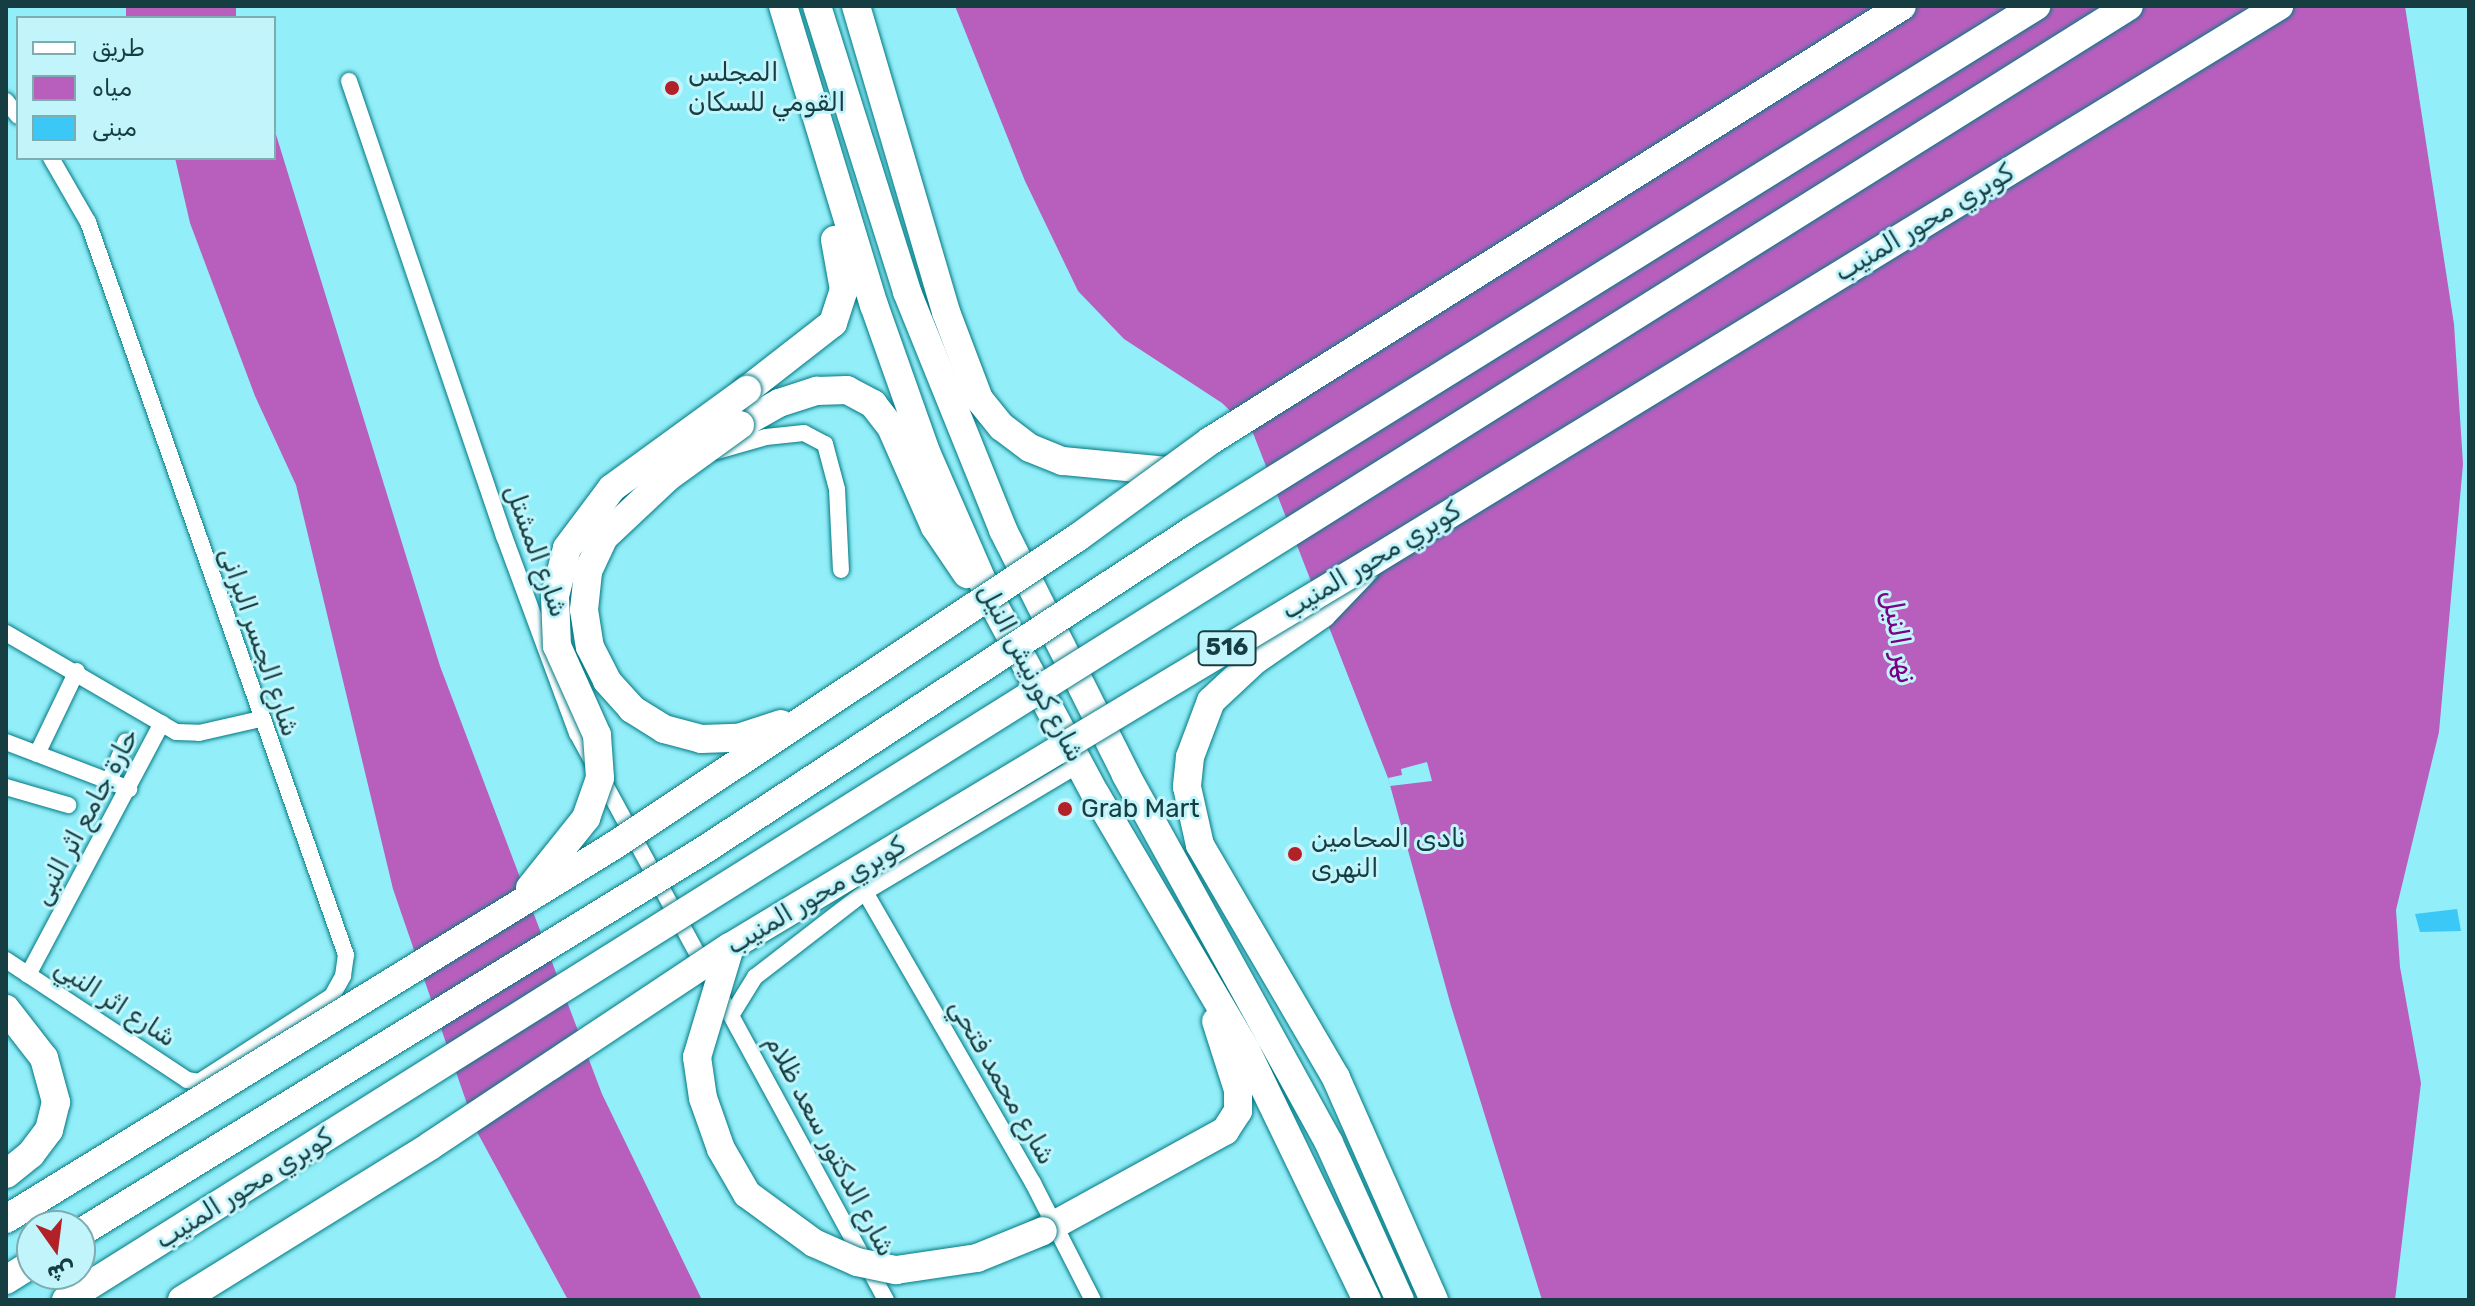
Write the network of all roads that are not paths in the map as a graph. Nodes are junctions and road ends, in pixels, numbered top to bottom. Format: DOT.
graph roads {
  1 [pos="783,6"];
  2 [pos="817,6"];
  3 [pos="856,6"];
  4 [pos="1902,6"];
  5 [pos="2036,6"];
  6 [pos="2129,6"];
  7 [pos="2279,6"];
  8 [pos="349,81"];
  9 [pos="820,126"];
  10 [pos="52,160"];
  11 [pos="1167,471"];
  12 [pos="1371,562"];
  13 [pos="841,570"];
  14 [pos="988,594"];
  15 [pos="6,633"];
  16 [pos="546,648"];
  17 [pos="77,671"];
  18 [pos="843,695"];
  19 [pos="260,719"];
  20 [pos="162,723"];
  21 [pos="126,741"];
  22 [pos="6,742"];
  23 [pos="37,754"];
  24 [pos="1078,765"];
  25 [pos="109,781"];
  26 [pos="6,787"];
  27 [pos="129,789"];
  28 [pos="68,805"];
  29 [pos="865,892"];
  30 [pos="520,899"];
  31 [pos="730,947"];
  32 [pos="6,960"];
  33 [pos="1202,974"];
  34 [pos="28,975"];
  35 [pos="6,1009"];
  36 [pos="732,1014"];
  37 [pos="199,1082"];
  38 [pos="6,1174"];
  39 [pos="6,1219"];
  40 [pos="96,1223"];
  41 [pos="1049,1228"];
  42 [pos="66,1300"];
  43 [pos="182,1300"];
  44 [pos="886,1300"];
  45 [pos="1093,1300"];
  46 [pos="1367,1300"];
  47 [pos="1400,1300"];
  48 [pos="1434,1300"];
  1 -- 9 [label="highway, شارع كورنيش النيل"];
  2 -- 47 [label="highway, شارع كورنيش النيل"];
  3 -- 11 [label="highway"];
  4 -- 11 [label="highway, bridge"];
  5 -- 40 [label="highway, كوبري محور المنيب, bridge"];
  6 -- 42 [label="highway, كوبري محور المنيب / 516, bridge"];
  7 -- 12 [label="highway, كوبري محور المنيب / 516, bridge"];
  8 -- 16 [label="street, شارع المشتل"];
  9 -- 14 [label="highway, شارع كورنيش النيل"];
  9 -- 30 [label="highway, bridge"];
  10 -- 19 [label="street, شارع الجسر البرانى"];
  11 -- 18 [label="highway, bridge"];
  12 -- 31 [label="highway, كوبري محور المنيب / 516, bridge"];
  12 -- 48 [label="highway, bridge"];
  13 -- 16 [label="street"];
  14 -- 18 [label="highway, bridge"];
  14 -- 24 [label="highway, شارع كورنيش النيل"];
  15 -- 17 [label="street"];
  16 -- 36 [label="street, شارع المشتل"];
  17 -- 20 [label="street"];
  17 -- 23 [label="street"];
  18 -- 30 [label="highway, bridge"];
  19 -- 20 [label="street"];
  19 -- 37 [label="street, شارع الجسر البرانى"];
  20 -- 27 [label="street, حارة جامع اثر النبى"];
  21 -- 25 [label="street"];
  22 -- 23 [label="street"];
  23 -- 25 [label="street"];
  24 -- 29 [label="street"];
  24 -- 33 [label="highway, شارع كورنيش النيل"];
  25 -- 27 [label="street"];
  26 -- 28 [label="street"];
  27 -- 34 [label="street, حارة جامع اثر النبى"];
  29 -- 36 [label="street"];
  29 -- 41 [label="street, شارع محمد فتحي"];
  30 -- 39 [label="highway, bridge"];
  31 -- 41 [label="highway, bridge"];
  31 -- 43 [label="highway, كوبري محور المنيب / 516, bridge"];
  32 -- 34 [label="street, شارع اثر النبي"];
  33 -- 41 [label="highway"];
  33 -- 46 [label="highway, شارع كورنيش النيل"];
  34 -- 37 [label="street, شارع اثر النبي"];
  35 -- 38 [label="highway"];
  36 -- 44 [label="street, شارع الدكتور سعد ظلام"];
  41 -- 45 [label="street, شارع محمد فتحي"];
}
